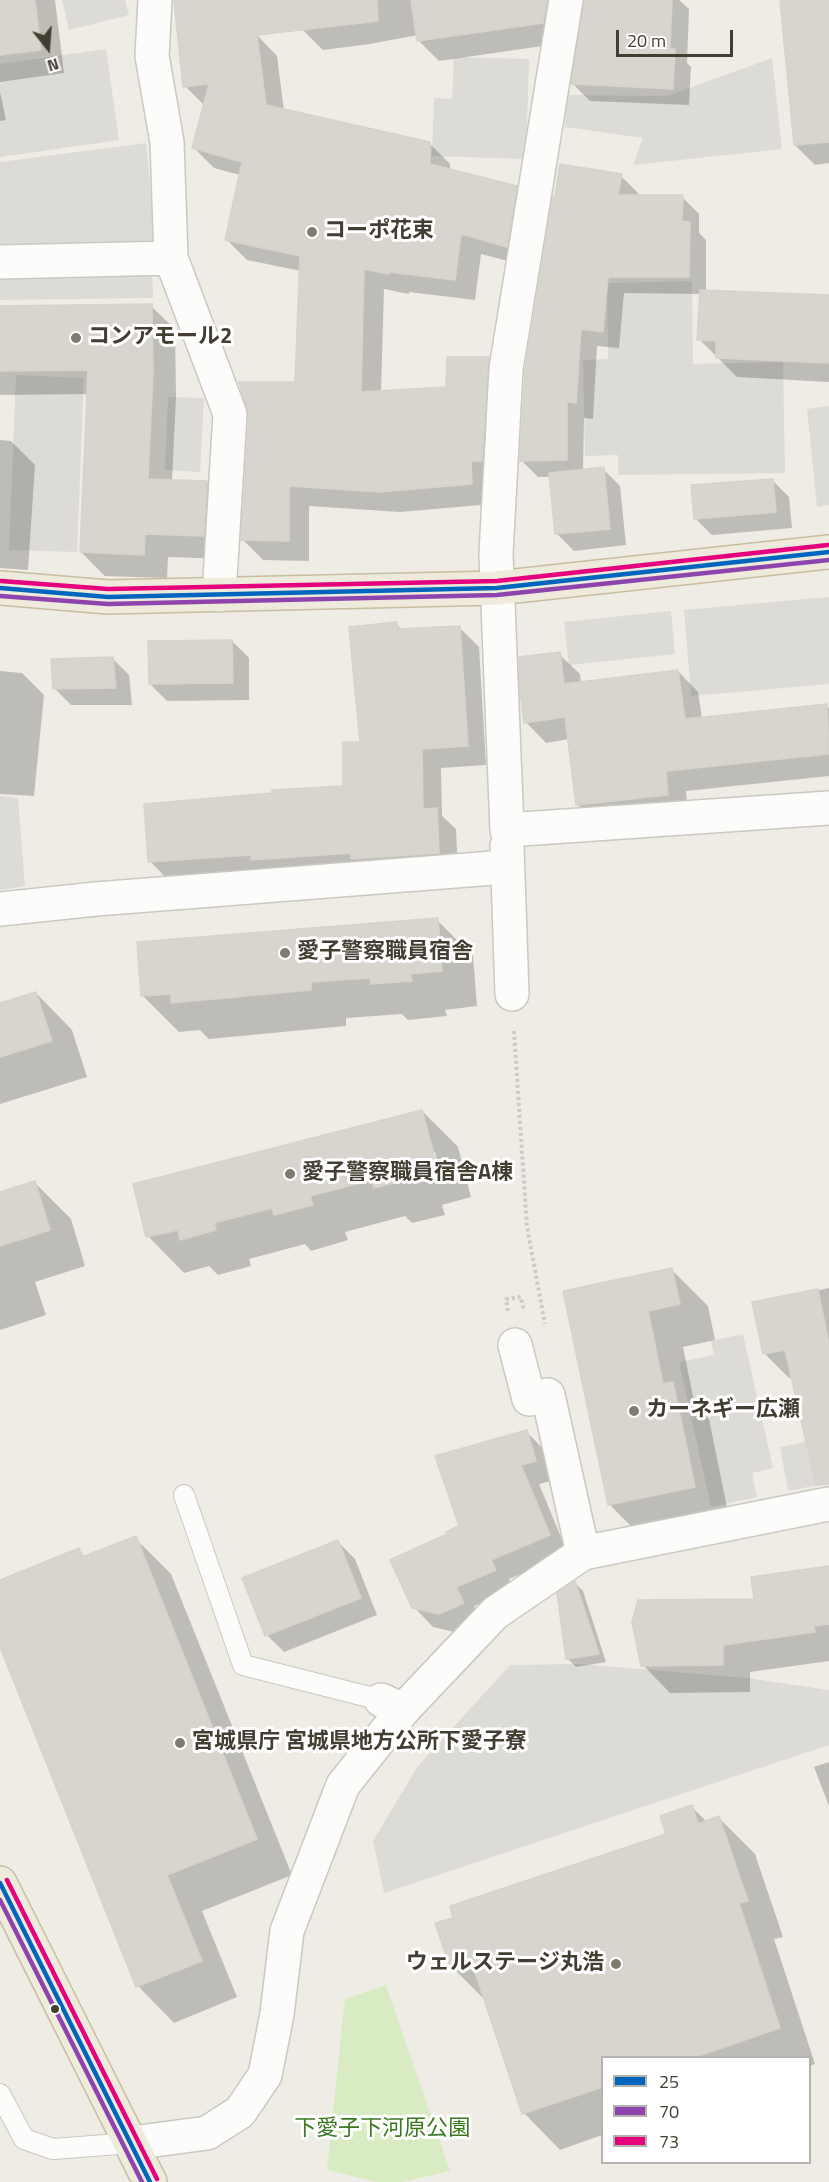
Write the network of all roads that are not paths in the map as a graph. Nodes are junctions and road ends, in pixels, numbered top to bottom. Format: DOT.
graph roads {
  1 [pos="155,0"];
  2 [pos="566,0"];
  3 [pos="171,258"];
  4 [pos="0,262"];
  5 [pos="829,552"];
  6 [pos="0,588"];
  7 [pos="497,588"];
  8 [pos="219,595"];
  9 [pos="829,808"];
  10 [pos="507,830"];
  11 [pos="506,867"];
  12 [pos="0,909"];
  13 [pos="512,994"];
  14 [pos="520,1331"];
  15 [pos="184,1495"];
  16 [pos="829,1504"];
  17 [pos="583,1553"];
  18 [pos="392,1705"];
  19 [pos="0,1883"];
  20 [pos="0,2094"];
  21 [pos="132,2143"];
  22 [pos="150,2182"];
  1 -- 3 [label="street"];
  2 -- 7 [label="street"];
  3 -- 4 [label="street"];
  3 -- 8 [label="street"];
  5 -- 7 [label="highway"];
  6 -- 8 [label="highway"];
  7 -- 8 [label="highway"];
  7 -- 10 [label="street"];
  9 -- 10 [label="street"];
  10 -- 11 [label="street"];
  11 -- 12 [label="street"];
  11 -- 13 [label="street"];
  14 -- 17 [label="street"];
  15 -- 18 [label="lane"];
  16 -- 17 [label="street"];
  17 -- 18 [label="street"];
  18 -- 21 [label="street"];
  19 -- 21 [label="highway"];
  20 -- 21 [label="lane"];
  21 -- 22 [label="highway"];
}
